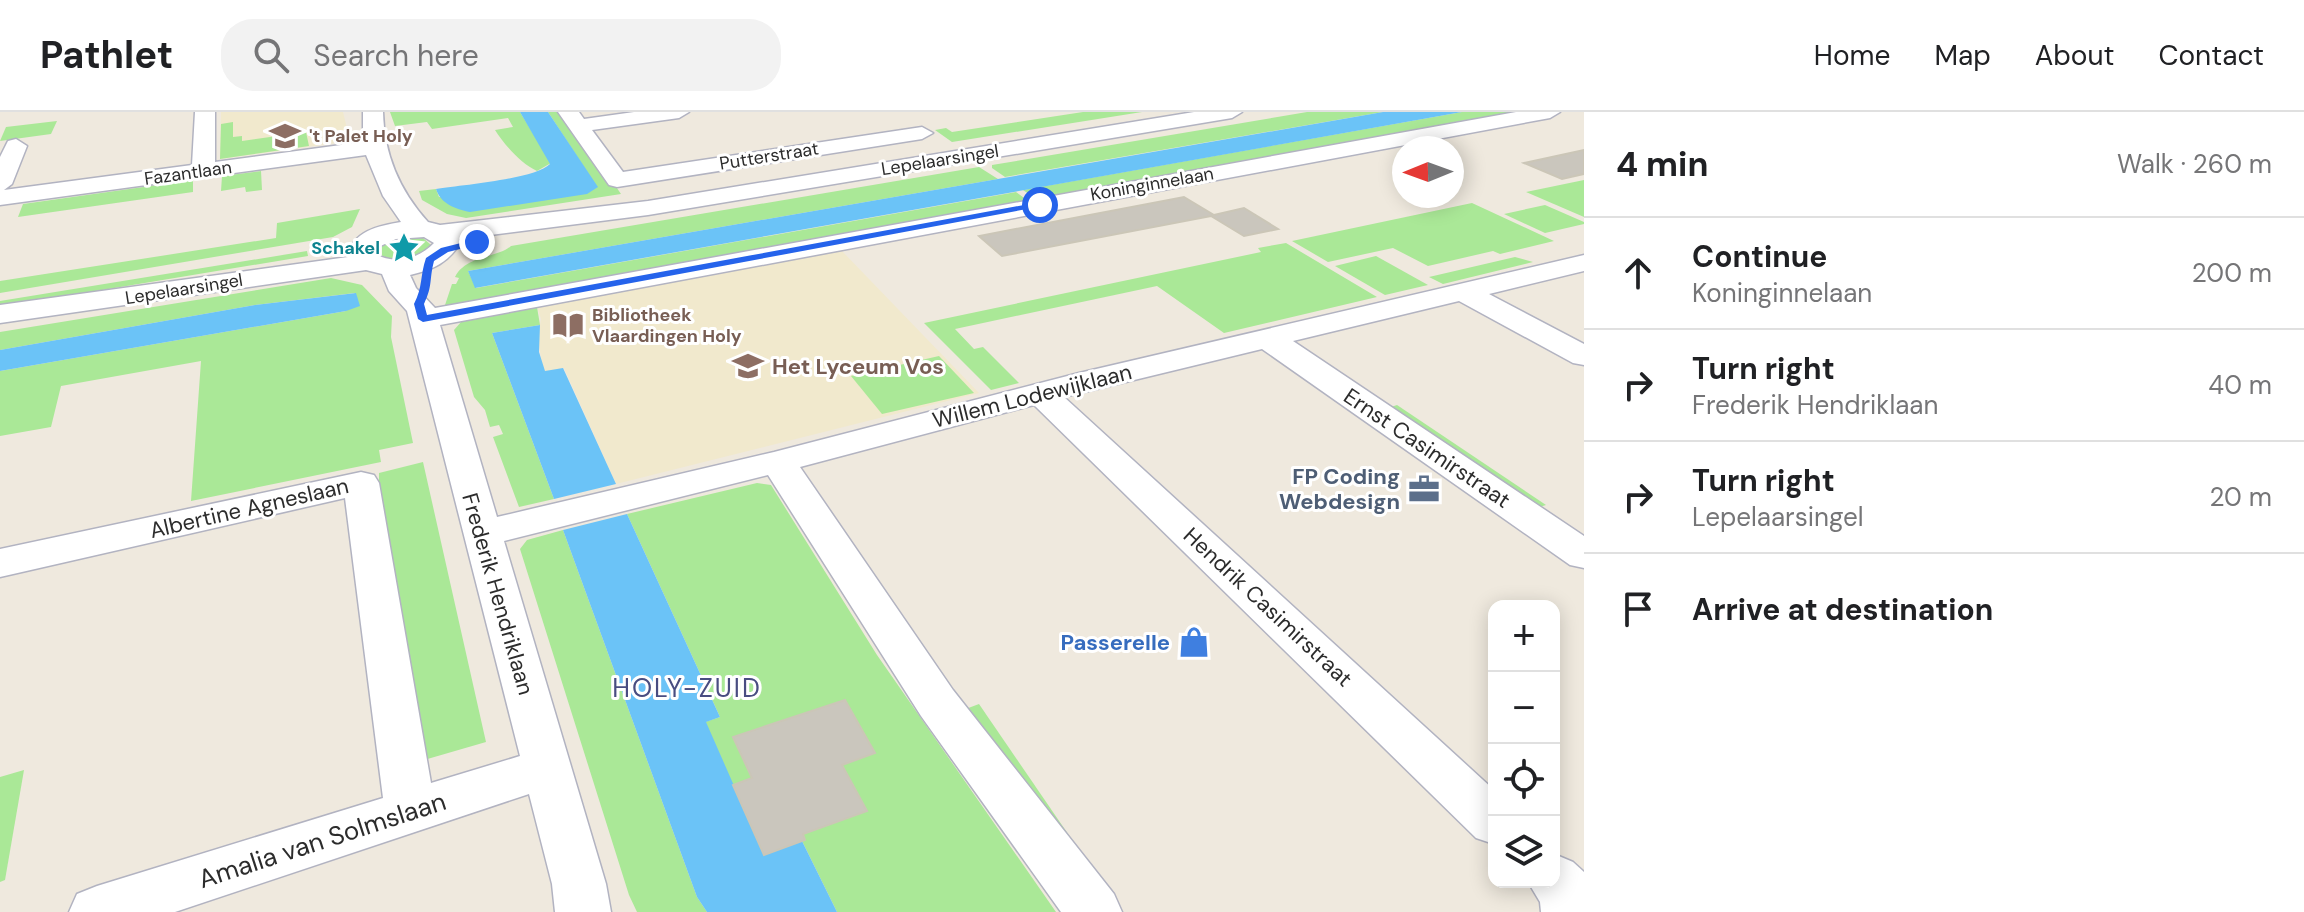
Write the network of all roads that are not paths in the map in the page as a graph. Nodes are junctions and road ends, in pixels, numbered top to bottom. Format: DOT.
graph roads {
  1 [pos="205,112"];
  2 [pos="679,112"];
  3 [pos="892,112"];
  4 [pos="1232,112"];
  5 [pos="1550,112"];
  6 [pos="573,119"];
  7 [pos="370,124"];
  8 [pos="922,133"];
  9 [pos="16,146"];
  10 [pos="955,157"];
  11 [pos="203,171"];
  12 [pos="386,181"];
  13 [pos="0,184"];
  14 [pos="0,198"];
  15 [pos="433,243"];
  16 [pos="377,252"];
  17 [pos="1584,263"];
  18 [pos="1463,292"];
  19 [pos="421,312"];
  20 [pos="0,314"];
  21 [pos="1270,340"];
  22 [pos="1584,356"];
  23 [pos="1041,393"];
  24 [pos="778,462"];
  25 [pos="481,534"];
  26 [pos="1584,555"];
  27 [pos="0,563"];
  28 [pos="547,768"];
  29 [pos="410,812"];
  30 [pos="1488,816"];
  31 [pos="1560,885"];
  32 [pos="585,903"];
  33 [pos="97,912"];
  34 [pos="1094,912"];
  35 [pos="1569,912"];
  1 -- 11 [label="street"];
  2 -- 6 [label="street"];
  3 -- 8 [label="street"];
  4 -- 10 [label="street, Lepelaarsingel"];
  5 -- 19 [label="street, Koninginnelaan"];
  6 -- 8 [label="street, Putterstraat"];
  7 -- 11 [label="street, Fazantlaan"];
  7 -- 12 [label="street"];
  8 -- 10 [label="street"];
  9 -- 13 [label="street"];
  10 -- 15 [label="street, Lepelaarsingel"];
  11 -- 14 [label="street, Fazantlaan"];
  12 -- 15 [label="street"];
  12 -- 16 [label="street"];
  15 -- 16 [label="street, Lepelaarsingel"];
  15 -- 19 [label="street, Frederik Hendriklaan"];
  16 -- 19 [label="street, Frederik Hendriklaan"];
  16 -- 20 [label="street, Lepelaarsingel"];
  17 -- 18 [label="street, Willem Lodewijklaan"];
  18 -- 21 [label="street, Willem Lodewijklaan"];
  18 -- 22 [label="street"];
  19 -- 25 [label="street, Frederik Hendriklaan"];
  21 -- 23 [label="street, Willem Lodewijklaan"];
  21 -- 26 [label="street, Ernst Casimirstraat"];
  23 -- 24 [label="street, Willem Lodewijklaan"];
  23 -- 30 [label="street, Hendrik Casimirstraat"];
  24 -- 25 [label="street, Willem Lodewijklaan"];
  24 -- 34 [label="street"];
  25 -- 28 [label="street, Frederik Hendriklaan"];
  27 -- 29 [label="street, Albertine Agneslaan"];
  28 -- 29 [label="street, Amalia van Solmslaan"];
  28 -- 32 [label="street, Frederik Hendriklaan"];
  29 -- 33 [label="street, Amalia van Solmslaan"];
  31 -- 35 [label="street"];
}
